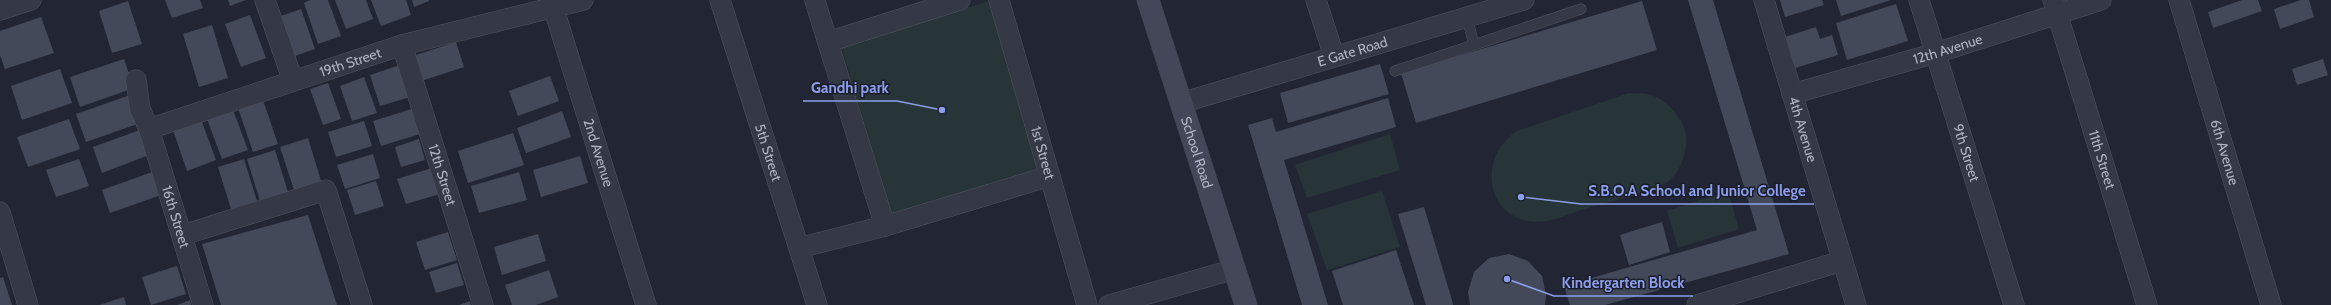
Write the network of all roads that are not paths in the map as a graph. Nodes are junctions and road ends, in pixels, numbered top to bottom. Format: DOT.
graph roads {
  1 [pos="31,0"];
  2 [pos="265,0"];
  3 [pos="583,0"];
  4 [pos="720,0"];
  5 [pos="960,0"];
  6 [pos="999,0"];
  7 [pos="1148,0"];
  8 [pos="1316,0"];
  9 [pos="1524,0"];
  10 [pos="1764,0"];
  11 [pos="1918,0"];
  12 [pos="2101,0"];
  13 [pos="2179,0"];
  14 [pos="815,1"];
  15 [pos="552,4"];
  16 [pos="2055,7"];
  17 [pos="1464,8"];
  18 [pos="1581,9"];
  19 [pos="0,10"];
  20 [pos="828,42"];
  21 [pos="402,45"];
  22 [pos="1474,45"];
  23 [pos="1936,53"];
  24 [pos="1334,56"];
  25 [pos="1395,71"];
  26 [pos="136,80"];
  27 [pos="293,81"];
  28 [pos="1792,94"];
  29 [pos="1181,103"];
  30 [pos="150,129"];
  31 [pos="1050,176"];
  32 [pos="0,212"];
  33 [pos="885,226"];
  34 [pos="183,235"];
  35 [pos="799,248"];
  36 [pos="1842,261"];
  37 [pos="1235,269"];
  38 [pos="28,305"];
  39 [pos="203,305"];
  40 [pos="362,305"];
  41 [pos="483,305"];
  42 [pos="646,305"];
  43 [pos="817,305"];
  44 [pos="1087,305"];
  45 [pos="1109,305"];
  46 [pos="1246,305"];
  47 [pos="1697,305"];
  48 [pos="1856,305"];
  49 [pos="2014,305"];
  50 [pos="2147,305"];
  51 [pos="2271,305"];
  1 -- 19 [label="street"];
  2 -- 27 [label="street"];
  3 -- 15 [label="street, 19th Street"];
  4 -- 35 [label="street, 5th Street"];
  5 -- 20 [label="street"];
  6 -- 31 [label="street, 1st Street"];
  7 -- 29 [label="street, School Road"];
  8 -- 24 [label="street"];
  9 -- 17 [label="street, E Gate Road"];
  10 -- 28 [label="street, 4th Avenue"];
  11 -- 23 [label="street, 9th Street"];
  12 -- 16 [label="street, 12th Avenue"];
  13 -- 51 [label="street, 6th Avenue"];
  14 -- 20 [label="street"];
  15 -- 21 [label="street, 19th Street"];
  15 -- 42 [label="street, 2nd Avenue"];
  16 -- 23 [label="street, 12th Avenue"];
  16 -- 50 [label="street, 11th Street"];
  17 -- 22 [label="lane"];
  17 -- 24 [label="street, E Gate Road"];
  18 -- 22 [label="lane"];
  20 -- 33 [label="street"];
  21 -- 27 [label="street, 19th Street"];
  21 -- 41 [label="street, 12th Street"];
  22 -- 25 [label="lane"];
  23 -- 28 [label="street, 12th Avenue"];
  23 -- 49 [label="street, 9th Street"];
  24 -- 29 [label="street, E Gate Road"];
  26 -- 30 [label="street, 16th Street"];
  27 -- 30 [label="street, 19th Street"];
  28 -- 36 [label="street, 4th Avenue"];
  29 -- 37 [label="street, School Road"];
  30 -- 34 [label="street, 16th Street"];
  31 -- 33 [label="street"];
  31 -- 44 [label="street, 1st Street"];
  32 -- 38 [label="street"];
  33 -- 35 [label="street"];
  34 -- 39 [label="street, 16th Street"];
  34 -- 40 [label="street"];
  35 -- 43 [label="street, 5th Street"];
  36 -- 47 [label="street"];
  36 -- 48 [label="street, 4th Avenue"];
  37 -- 45 [label="street"];
  37 -- 46 [label="street, School Road"];
}
